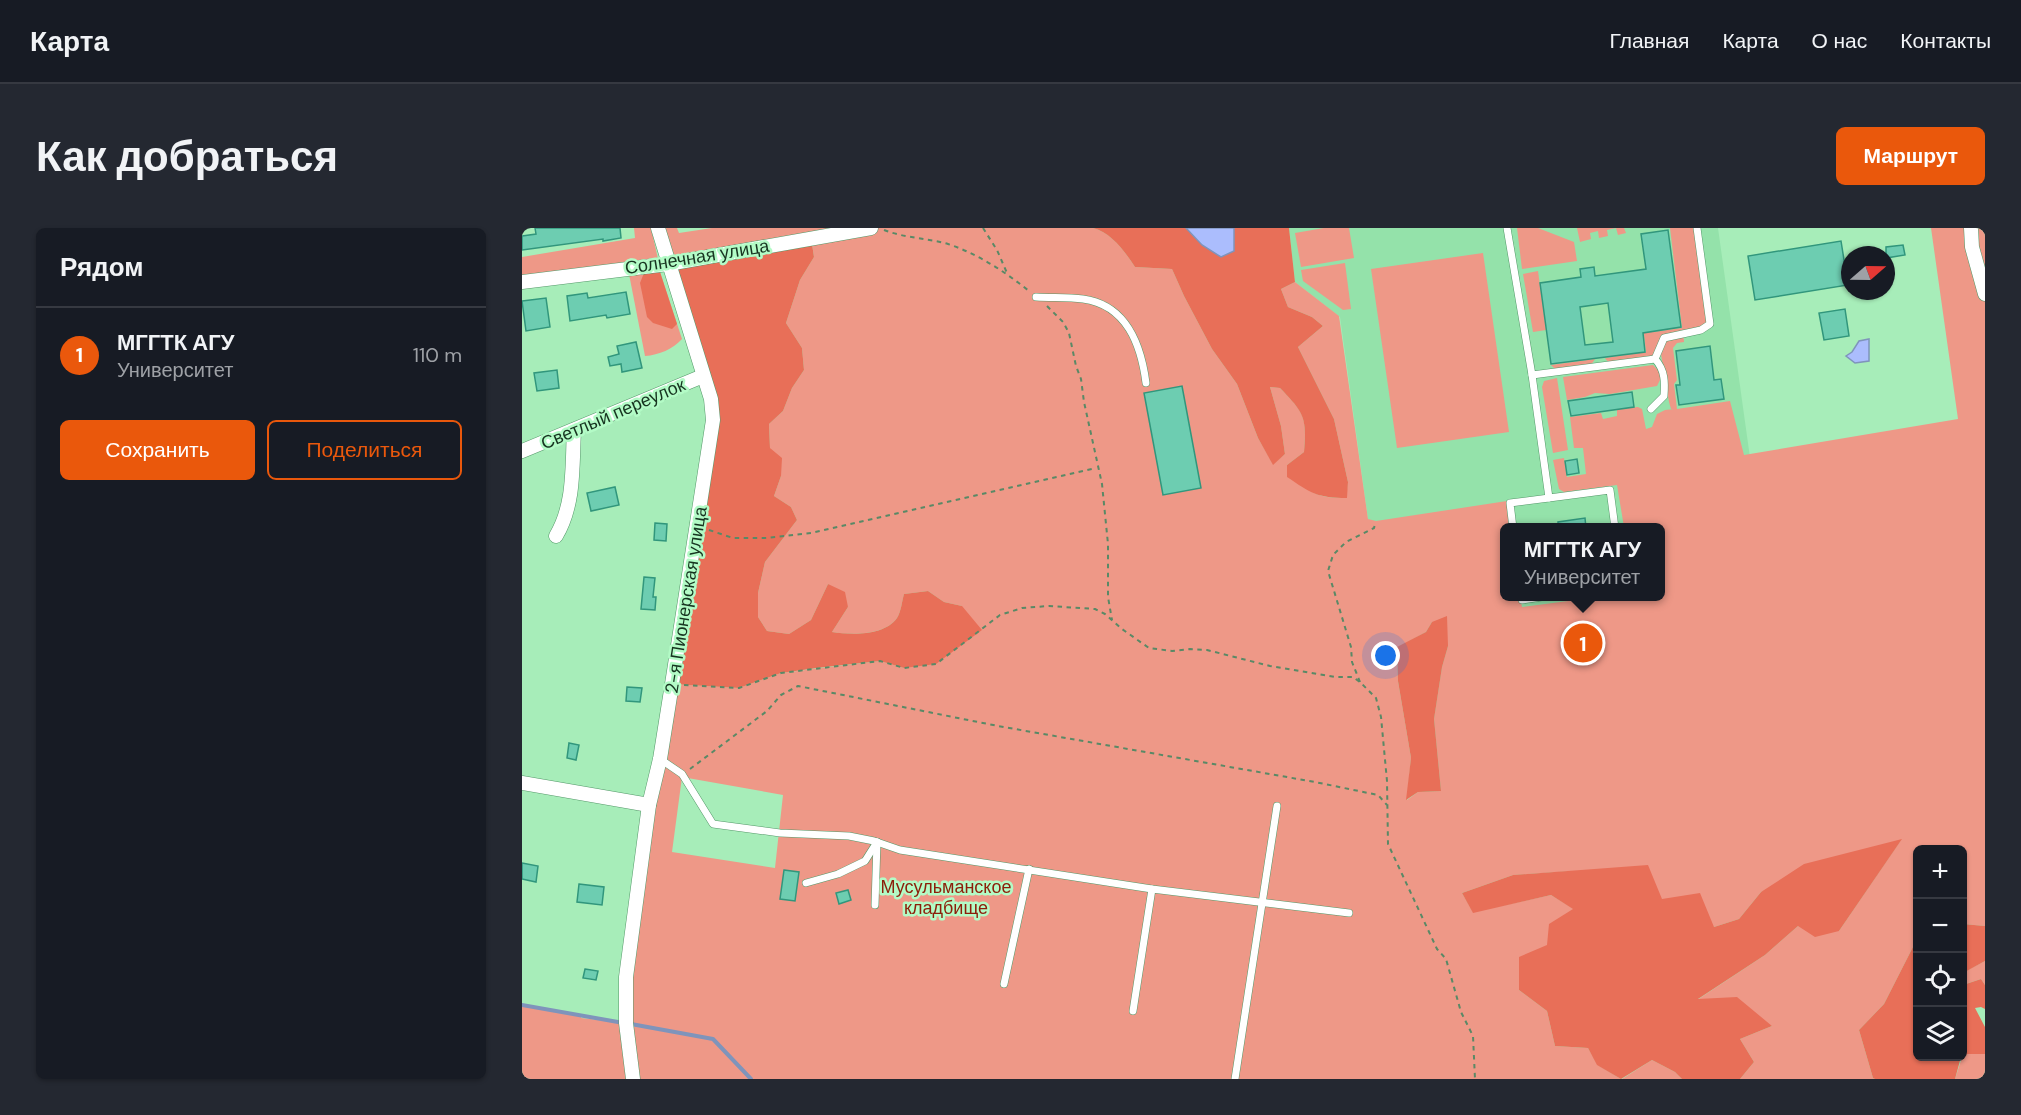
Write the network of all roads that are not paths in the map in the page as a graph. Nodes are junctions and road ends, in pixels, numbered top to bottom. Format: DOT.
graph roads {
  1 [pos="658,228"];
  2 [pos="871,228"];
  3 [pos="1508,228"];
  4 [pos="1697,228"];
  5 [pos="1971,228"];
  6 [pos="668,264"];
  7 [pos="522,282"];
  8 [pos="1985,294"];
  9 [pos="1036,297"];
  10 [pos="1655,358"];
  11 [pos="1532,375"];
  12 [pos="704,376"];
  13 [pos="1146,383"];
  14 [pos="1650,409"];
  15 [pos="574,430"];
  16 [pos="522,451"];
  17 [pos="1549,498"];
  18 [pos="1512,523"];
  19 [pos="1614,523"];
  20 [pos="556,536"];
  21 [pos="660,759"];
  22 [pos="522,784"];
  23 [pos="648,805"];
  24 [pos="1277,806"];
  25 [pos="877,842"];
  26 [pos="1029,868"];
  27 [pos="806,883"];
  28 [pos="1152,889"];
  29 [pos="1262,902"];
  30 [pos="875,905"];
  31 [pos="1349,913"];
  32 [pos="1004,984"];
  33 [pos="1133,1011"];
  34 [pos="633,1079"];
  35 [pos="1235,1079"];
  1 -- 6 [label="street, 2-я Пионерская улица"];
  2 -- 6 [label="street, Солнечная улица"];
  3 -- 11 [label="lane"];
  4 -- 10 [label="lane"];
  5 -- 8 [label="street"];
  6 -- 7 [label="street, Солнечная улица"];
  6 -- 12 [label="street, 2-я Пионерская улица"];
  9 -- 13 [label="lane"];
  10 -- 11 [label="lane"];
  10 -- 14 [label="lane"];
  11 -- 17 [label="lane"];
  12 -- 15 [label="street, Светлый переулок"];
  12 -- 21 [label="street, 2-я Пионерская улица"];
  15 -- 16 [label="street, Светлый переулок"];
  15 -- 20 [label="street"];
  17 -- 18 [label="lane"];
  17 -- 19 [label="lane"];
  21 -- 23 [label="street, 2-я Пионерская улица"];
  21 -- 25 [label="lane"];
  22 -- 23 [label="street"];
  23 -- 34 [label="street, 2-я Пионерская улица"];
  24 -- 29 [label="lane"];
  25 -- 26 [label="lane"];
  25 -- 27 [label="lane"];
  25 -- 30 [label="lane"];
  26 -- 28 [label="lane"];
  26 -- 32 [label="lane"];
  28 -- 29 [label="lane"];
  28 -- 33 [label="lane"];
  29 -- 31 [label="lane"];
  29 -- 35 [label="lane"];
}
